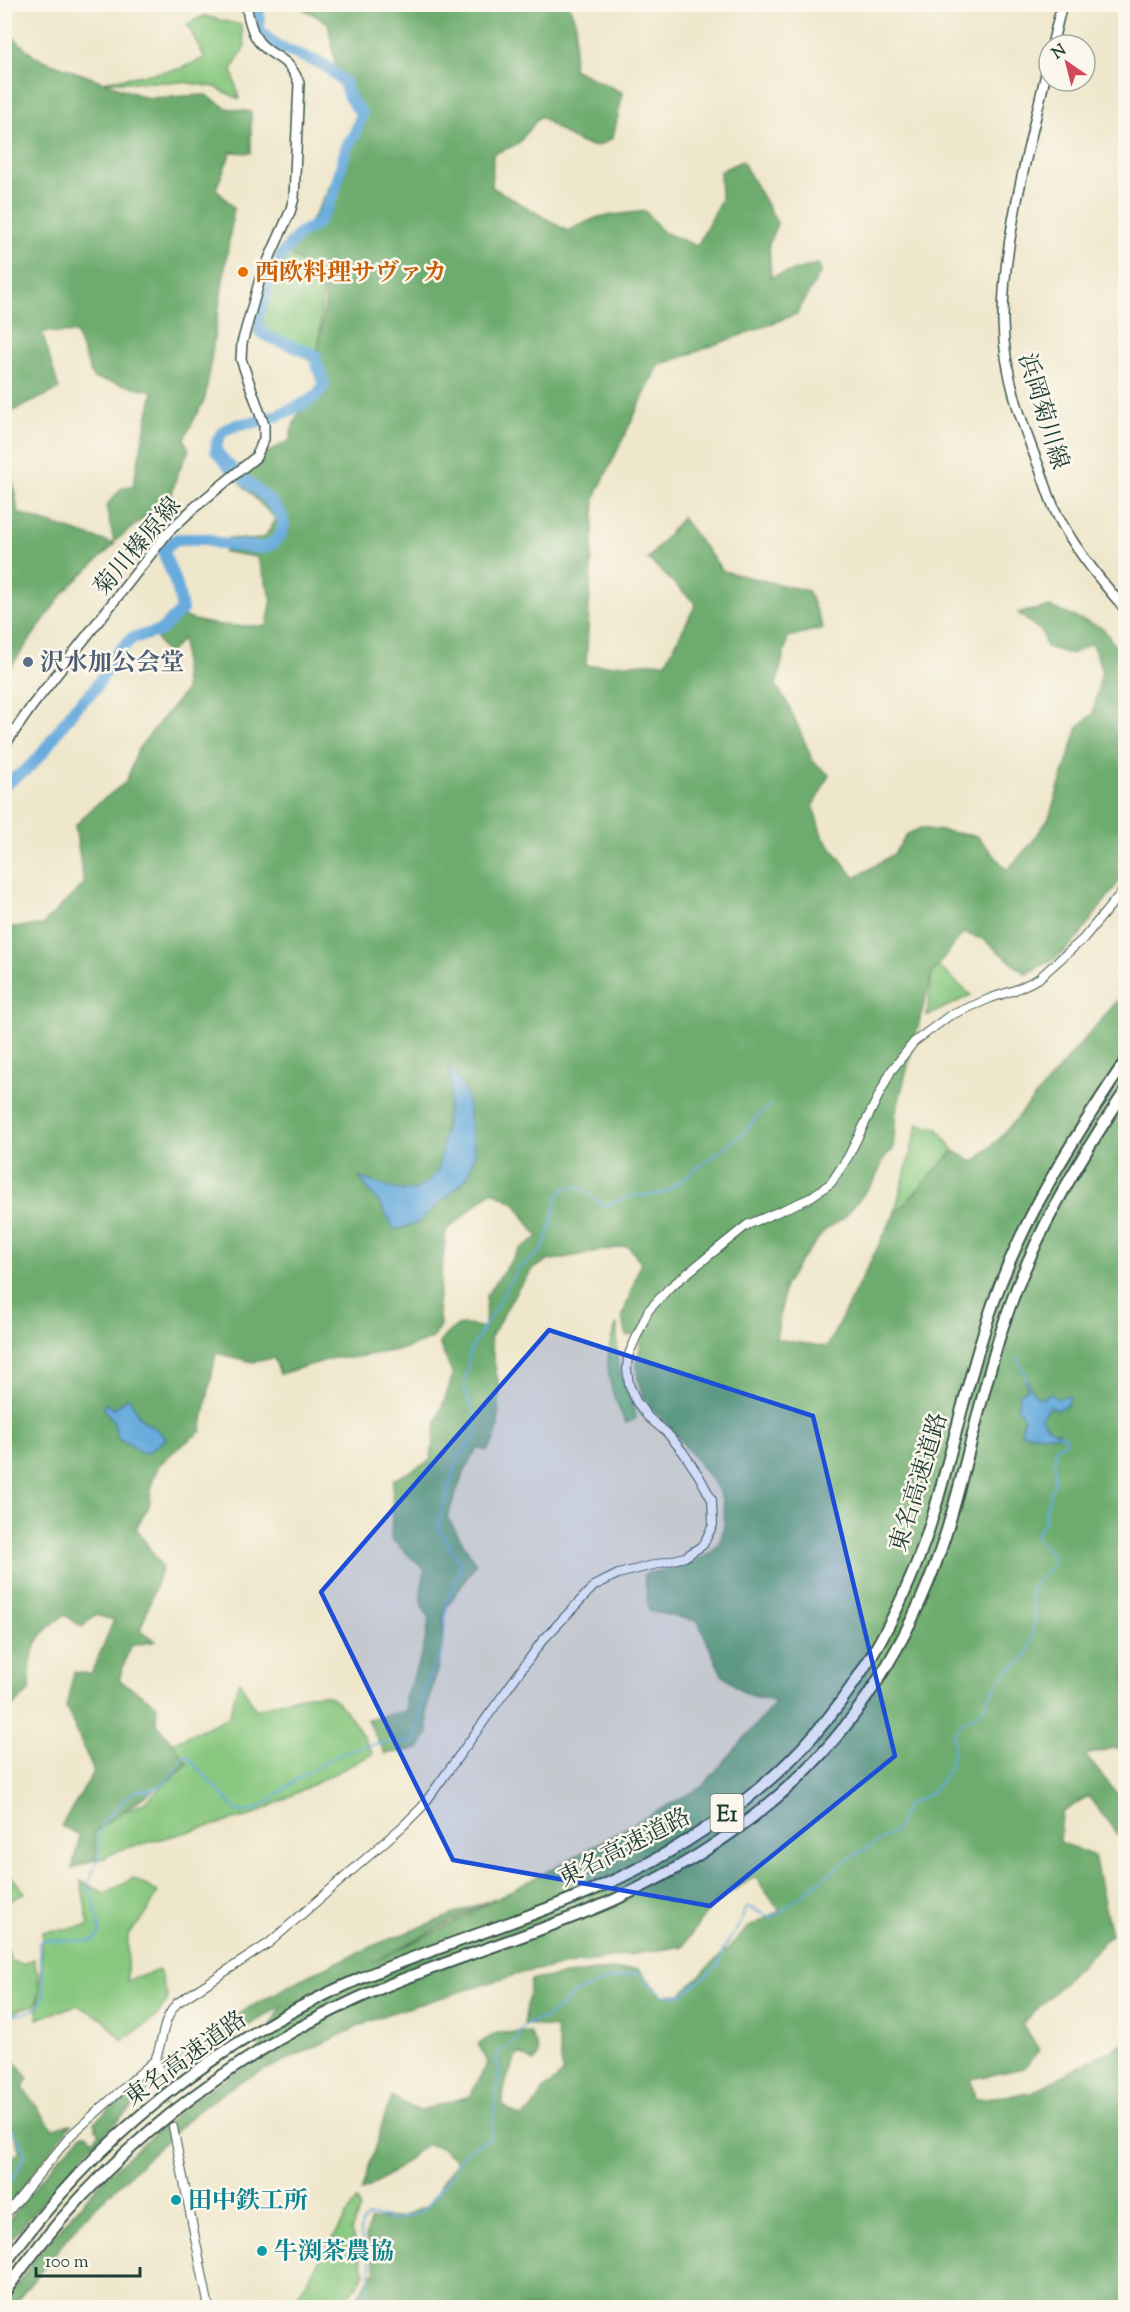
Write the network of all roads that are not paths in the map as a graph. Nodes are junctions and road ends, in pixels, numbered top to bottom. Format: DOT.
graph roads {
  1 [pos="246,4"];
  2 [pos="1062,4"];
  3 [pos="1055,33"];
  4 [pos="1042,93"];
  5 [pos="1125,610"];
  6 [pos="4,746"];
  7 [pos="1125,887"];
  8 [pos="1125,1060"];
  9 [pos="1125,1090"];
  10 [pos="155,2060"];
  11 [pos="161,2073"];
  12 [pos="173,2127"];
  13 [pos="4,2217"];
  14 [pos="4,2265"];
  15 [pos="4,2293"];
  16 [pos="209,2307"];
  1 -- 6 [label="main road, 菊川榛原線"];
  2 -- 3 [label="main road"];
  4 -- 5 [label="main road, 浜岡菊川線"];
  7 -- 10 [label="street"];
  8 -- 14 [label="highway, 東名高速道路 / E1"];
  9 -- 15 [label="highway, 東名高速道路 / E1"];
  10 -- 11 [label="street"];
  10 -- 13 [label="street"];
  12 -- 16 [label="street"];
}
